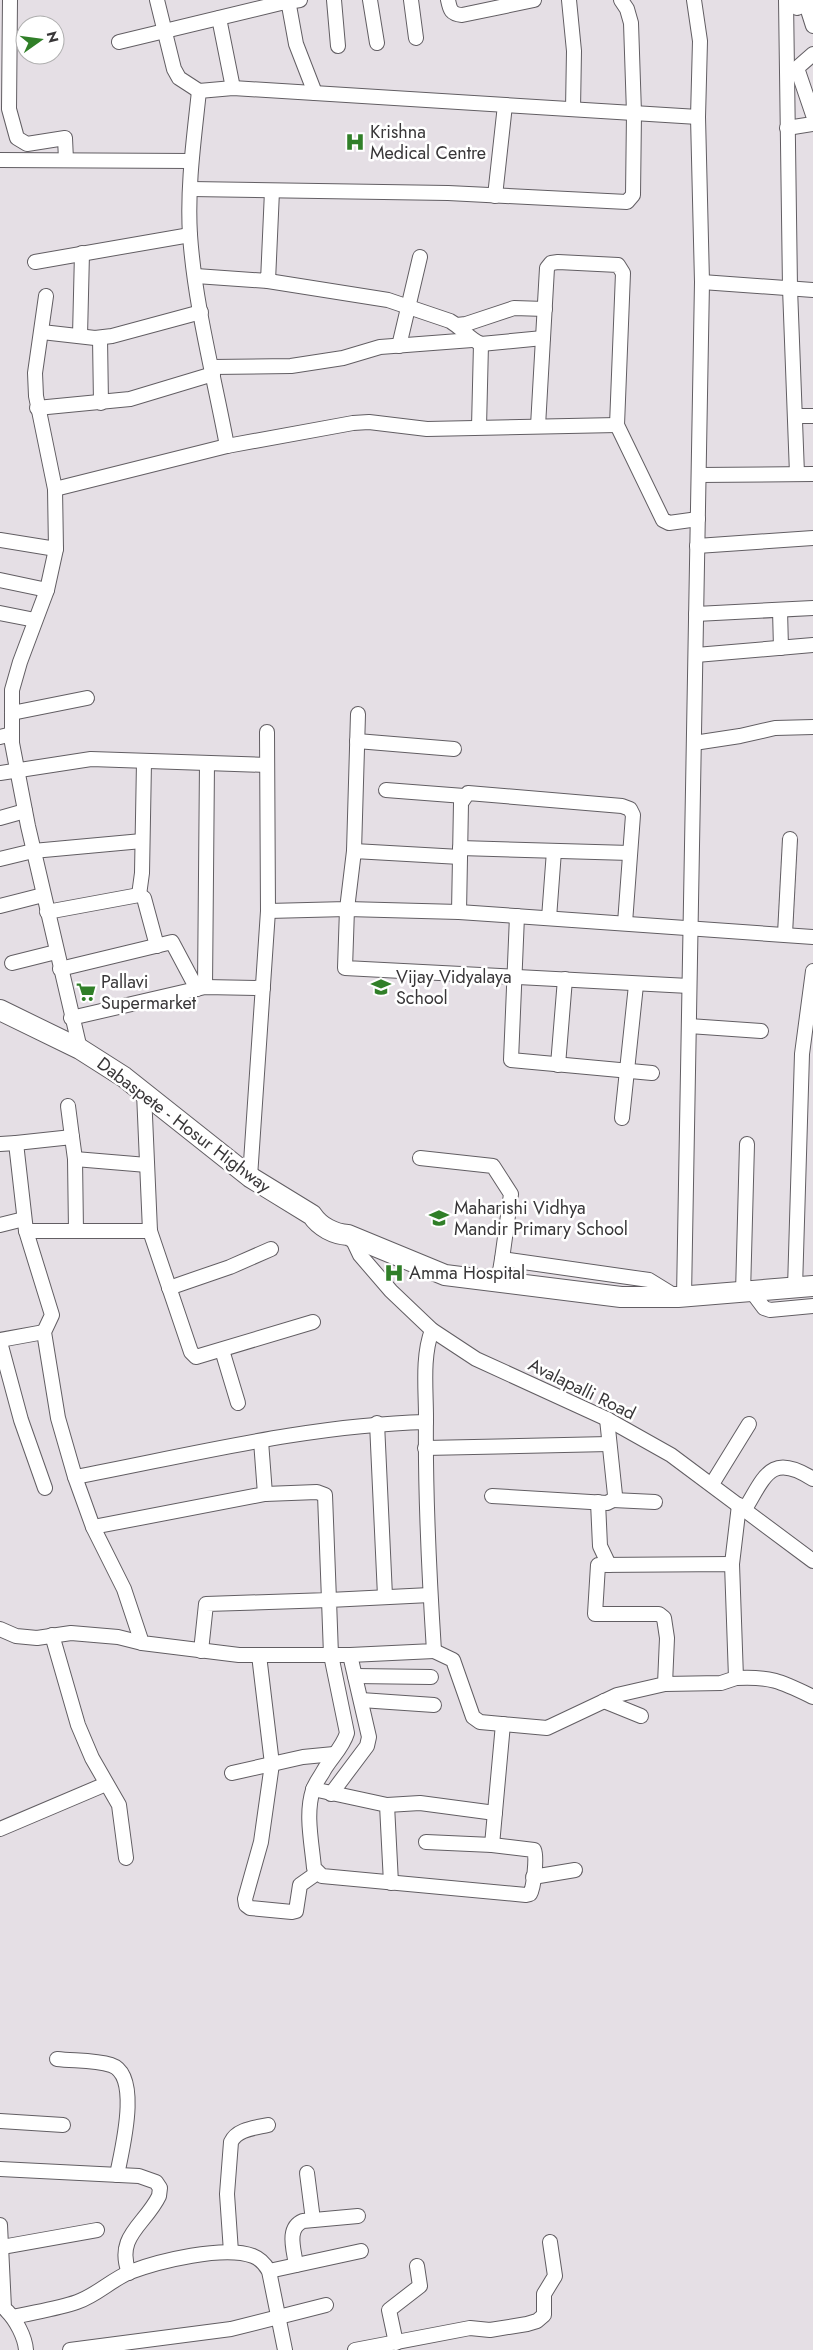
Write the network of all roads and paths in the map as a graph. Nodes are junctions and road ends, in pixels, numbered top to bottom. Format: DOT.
graph roads {
  1 [pos="10,0"];
  2 [pos="157,0"];
  3 [pos="334,0"];
  4 [pos="370,0"];
  5 [pos="411,0"];
  6 [pos="448,0"];
  7 [pos="534,0"];
  8 [pos="569,0"];
  9 [pos="620,0"];
  10 [pos="694,0"];
  11 [pos="786,0"];
  12 [pos="292,1"];
  13 [pos="804,2"];
  14 [pos="219,18"];
  15 [pos="813,26"];
  16 [pos="166,31"];
  17 [pos="416,38"];
  18 [pos="119,42"];
  19 [pos="377,44"];
  20 [pos="338,46"];
  21 [pos="813,54"];
  22 [pos="233,88"];
  23 [pos="199,91"];
  24 [pos="315,93"];
  25 [pos="505,105"];
  26 [pos="573,109"];
  27 [pos="634,113"];
  28 [pos="813,115"];
  29 [pos="698,117"];
  30 [pos="813,124"];
  31 [pos="788,128"];
  32 [pos="0,160"];
  33 [pos="66,160"];
  34 [pos="191,161"];
  35 [pos="191,189"];
  36 [pos="272,191"];
  37 [pos="495,196"];
  38 [pos="190,235"];
  39 [pos="82,253"];
  40 [pos="420,257"];
  41 [pos="35,262"];
  42 [pos="196,276"];
  43 [pos="268,281"];
  44 [pos="702,282"];
  45 [pos="790,288"];
  46 [pos="813,290"];
  47 [pos="46,296"];
  48 [pos="407,305"];
  49 [pos="544,309"];
  50 [pos="201,312"];
  51 [pos="457,325"];
  52 [pos="42,332"];
  53 [pos="80,336"];
  54 [pos="100,338"];
  55 [pos="543,338"];
  56 [pos="477,342"];
  57 [pos="399,346"];
  58 [pos="213,370"];
  59 [pos="101,403"];
  60 [pos="37,408"];
  61 [pos="795,416"];
  62 [pos="813,416"];
  63 [pos="617,425"];
  64 [pos="538,426"];
  65 [pos="479,427"];
  66 [pos="227,446"];
  67 [pos="796,474"];
  68 [pos="813,474"];
  69 [pos="699,475"];
  70 [pos="55,489"];
  71 [pos="698,519"];
  72 [pos="813,538"];
  73 [pos="0,540"];
  74 [pos="698,546"];
  75 [pos="56,549"];
  76 [pos="0,580"];
  77 [pos="47,590"];
  78 [pos="813,608"];
  79 [pos="780,610"];
  80 [pos="0,613"];
  81 [pos="696,614"];
  82 [pos="35,620"];
  83 [pos="813,645"];
  84 [pos="781,648"];
  85 [pos="696,655"];
  86 [pos="6,691"];
  87 [pos="87,698"];
  88 [pos="12,713"];
  89 [pos="358,714"];
  90 [pos="813,727"];
  91 [pos="267,732"];
  92 [pos="6,735"];
  93 [pos="357,741"];
  94 [pos="694,743"];
  95 [pos="454,749"];
  96 [pos="144,762"];
  97 [pos="207,763"];
  98 [pos="267,765"];
  99 [pos="17,770"];
  100 [pos="0,773"];
  101 [pos="386,790"];
  102 [pos="464,796"];
  103 [pos="25,811"];
  104 [pos="0,818"];
  105 [pos="790,839"];
  106 [pos="142,841"];
  107 [pos="33,851"];
  108 [pos="354,851"];
  109 [pos="554,851"];
  110 [pos="460,853"];
  111 [pos="630,853"];
  112 [pos="0,859"];
  113 [pos="43,895"];
  114 [pos="139,895"];
  115 [pos="0,906"];
  116 [pos="347,909"];
  117 [pos="268,911"];
  118 [pos="47,912"];
  119 [pos="459,912"];
  120 [pos="517,916"];
  121 [pos="549,918"];
  122 [pos="625,923"];
  123 [pos="690,927"];
  124 [pos="785,934"];
  125 [pos="813,937"];
  126 [pos="156,946"];
  127 [pos="56,952"];
  128 [pos="12,963"];
  129 [pos="60,969"];
  130 [pos="813,971"];
  131 [pos="514,976"];
  132 [pos="565,980"];
  133 [pos="636,984"];
  134 [pos="690,986"];
  135 [pos="201,988"];
  136 [pos="263,988"];
  137 [pos="0,1010"];
  138 [pos="71,1018"];
  139 [pos="689,1026"];
  140 [pos="761,1031"];
  141 [pos="808,1044"];
  142 [pos="80,1049"];
  143 [pos="558,1066"];
  144 [pos="628,1071"];
  145 [pos="652,1072"];
  146 [pos="144,1093"];
  147 [pos="68,1106"];
  148 [pos="622,1118"];
  149 [pos="72,1137"];
  150 [pos="16,1143"];
  151 [pos="0,1144"];
  152 [pos="747,1144"];
  153 [pos="76,1158"];
  154 [pos="420,1158"];
  155 [pos="147,1165"];
  156 [pos="250,1177"];
  157 [pos="0,1225"];
  158 [pos="25,1225"];
  159 [pos="76,1231"];
  160 [pos="150,1231"];
  161 [pos="349,1236"];
  162 [pos="271,1249"];
  163 [pos="502,1259"];
  164 [pos="498,1283"];
  165 [pos="804,1287"];
  166 [pos="169,1288"];
  167 [pos="747,1292"];
  168 [pos="681,1297"];
  169 [pos="813,1306"];
  170 [pos="312,1322"];
  171 [pos="432,1330"];
  172 [pos="44,1332"];
  173 [pos="0,1341"];
  174 [pos="222,1350"];
  175 [pos="238,1402"];
  176 [pos="607,1419"];
  177 [pos="426,1422"];
  178 [pos="377,1423"];
  179 [pos="749,1424"];
  180 [pos="261,1441"];
  181 [pos="609,1444"];
  182 [pos="425,1448"];
  183 [pos="75,1478"];
  184 [pos="813,1479"];
  185 [pos="712,1484"];
  186 [pos="45,1488"];
  187 [pos="265,1494"];
  188 [pos="492,1496"];
  189 [pos="612,1500"];
  190 [pos="598,1502"];
  191 [pos="655,1502"];
  192 [pos="742,1507"];
  193 [pos="93,1527"];
  194 [pos="813,1561"];
  195 [pos="732,1564"];
  196 [pos="609,1565"];
  197 [pos="430,1595"];
  198 [pos="385,1596"];
  199 [pos="329,1600"];
  200 [pos="0,1629"];
  201 [pos="52,1635"];
  202 [pos="142,1643"];
  203 [pos="201,1651"];
  204 [pos="434,1651"];
  205 [pos="259,1655"];
  206 [pos="331,1655"];
  207 [pos="350,1655"];
  208 [pos="355,1676"];
  209 [pos="431,1677"];
  210 [pos="736,1678"];
  211 [pos="665,1684"];
  212 [pos="813,1697"];
  213 [pos="360,1700"];
  214 [pos="604,1701"];
  215 [pos="434,1705"];
  216 [pos="641,1716"];
  217 [pos="504,1724"];
  218 [pos="334,1754"];
  219 [pos="272,1764"];
  220 [pos="232,1774"];
  221 [pos="106,1784"];
  222 [pos="313,1789"];
  223 [pos="331,1794"];
  224 [pos="387,1805"];
  225 [pos="496,1813"];
  226 [pos="0,1830"];
  227 [pos="426,1842"];
  228 [pos="492,1845"];
  229 [pos="126,1858"];
  230 [pos="575,1870"];
  231 [pos="318,1873"];
  232 [pos="534,1877"];
  233 [pos="391,1883"];
  234 [pos="57,2059"];
  235 [pos="0,2121"];
  236 [pos="63,2125"];
  237 [pos="268,2125"];
  238 [pos="0,2169"];
  239 [pos="307,2173"];
  240 [pos="117,2175"];
  241 [pos="358,2216"];
  242 [pos="313,2220"];
  243 [pos="0,2225"];
  244 [pos="97,2230"];
  245 [pos="550,2242"];
  246 [pos="2,2247"];
  247 [pos="361,2251"];
  248 [pos="231,2252"];
  249 [pos="296,2265"];
  250 [pos="417,2266"];
  251 [pos="270,2271"];
  252 [pos="129,2273"];
  253 [pos="326,2305"];
  254 [pos="6,2310"];
  255 [pos="279,2316"];
  256 [pos="396,2343"];
  257 [pos="103,2348"];
  258 [pos="26,2350"];
  259 [pos="70,2350"];
  260 [pos="285,2350"];
  261 [pos="355,2350"];
  1 -- 33 [label="street"];
  2 -- 16 [label="street"];
  3 -- 20 [label="street"];
  4 -- 19 [label="street"];
  5 -- 17 [label="street"];
  6 -- 7 [label="street"];
  8 -- 26 [label="street"];
  9 -- 27 [label="street"];
  10 -- 29 [label="street"];
  11 -- 31 [label="street"];
  12 -- 14 [label="street"];
  12 -- 24 [label="street"];
  13 -- 15 [label="street"];
  14 -- 16 [label="street"];
  14 -- 22 [label="street"];
  16 -- 18 [label="street"];
  16 -- 23 [label="street"];
  21 -- 28 [label="street"];
  22 -- 23 [label="street"];
  22 -- 24 [label="street"];
  23 -- 34 [label="street"];
  24 -- 25 [label="street"];
  25 -- 26 [label="street"];
  25 -- 37 [label="street"];
  26 -- 27 [label="street"];
  27 -- 29 [label="street"];
  27 -- 37 [label="street"];
  29 -- 44 [label="street"];
  30 -- 31 [label="street"];
  31 -- 45 [label="street"];
  32 -- 33 [label="street"];
  33 -- 34 [label="street"];
  34 -- 35 [label="street"];
  35 -- 36 [label="street"];
  35 -- 38 [label="street"];
  36 -- 37 [label="street"];
  36 -- 43 [label="street"];
  38 -- 39 [label="street"];
  38 -- 42 [label="street"];
  39 -- 41 [label="street"];
  39 -- 53 [label="street"];
  40 -- 48 [label="street"];
  42 -- 43 [label="street"];
  42 -- 50 [label="street"];
  43 -- 48 [label="street"];
  44 -- 45 [label="street"];
  44 -- 69 [label="street"];
  45 -- 46 [label="street"];
  45 -- 61 [label="street"];
  47 -- 52 [label="street"];
  48 -- 51 [label="street"];
  48 -- 57 [label="street"];
  49 -- 51 [label="street"];
  49 -- 55 [label="street"];
  49 -- 63 [label="street"];
  50 -- 54 [label="street"];
  50 -- 58 [label="street"];
  51 -- 56 [label="street"];
  52 -- 53 [label="street"];
  52 -- 60 [label="street"];
  53 -- 54 [label="street"];
  54 -- 59 [label="street"];
  55 -- 56 [label="street"];
  55 -- 64 [label="street"];
  56 -- 57 [label="street"];
  56 -- 65 [label="street"];
  57 -- 58 [label="street"];
  58 -- 59 [label="street"];
  58 -- 66 [label="street"];
  59 -- 60 [label="street"];
  60 -- 70 [label="street"];
  61 -- 62 [label="street"];
  61 -- 67 [label="street"];
  63 -- 64 [label="street"];
  63 -- 71 [label="street"];
  64 -- 65 [label="street"];
  65 -- 66 [label="street"];
  66 -- 70 [label="street"];
  67 -- 68 [label="street"];
  67 -- 69 [label="street"];
  69 -- 71 [label="street"];
  70 -- 75 [label="street"];
  71 -- 74 [label="street"];
  72 -- 74 [label="street"];
  73 -- 75 [label="street"];
  74 -- 81 [label="street"];
  75 -- 77 [label="street"];
  76 -- 77 [label="street"];
  77 -- 82 [label="street"];
  78 -- 79 [label="street"];
  79 -- 81 [label="street"];
  79 -- 84 [label="street"];
  80 -- 82 [label="street"];
  81 -- 85 [label="street"];
  82 -- 86 [label="street"];
  83 -- 84 [label="street"];
  84 -- 85 [label="street"];
  85 -- 94 [label="street"];
  86 -- 88 [label="street"];
  87 -- 88 [label="street"];
  88 -- 92 [label="street"];
  89 -- 93 [label="street"];
  90 -- 94 [label="street"];
  91 -- 98 [label="street"];
  92 -- 99 [label="street"];
  93 -- 95 [label="street"];
  93 -- 108 [label="street"];
  94 -- 123 [label="street"];
  96 -- 97 [label="street"];
  96 -- 99 [label="street"];
  96 -- 106 [label="street"];
  97 -- 98 [label="street"];
  97 -- 135 [label="street"];
  98 -- 117 [label="street"];
  99 -- 100 [label="street"];
  99 -- 103 [label="street"];
  101 -- 102 [label="street"];
  102 -- 110 [label="street"];
  102 -- 111 [label="street"];
  103 -- 104 [label="street"];
  103 -- 107 [label="street"];
  105 -- 124 [label="street"];
  106 -- 107 [label="street"];
  106 -- 114 [label="street"];
  107 -- 112 [label="street"];
  107 -- 113 [label="street"];
  108 -- 110 [label="street"];
  108 -- 116 [label="street"];
  109 -- 110 [label="street"];
  109 -- 111 [label="street"];
  109 -- 121 [label="street"];
  110 -- 119 [label="street"];
  111 -- 122 [label="street"];
  113 -- 115 [label="street"];
  113 -- 118 [label="street"];
  114 -- 118 [label="street"];
  114 -- 126 [label="street"];
  116 -- 117 [label="street"];
  116 -- 119 [label="street"];
  116 -- 131 [label="street"];
  117 -- 136 [label="street"];
  118 -- 127 [label="street"];
  119 -- 120 [label="street"];
  120 -- 121 [label="street"];
  120 -- 131 [label="street"];
  121 -- 122 [label="street"];
  122 -- 123 [label="street"];
  123 -- 124 [label="street"];
  123 -- 134 [label="street"];
  124 -- 125 [label="street"];
  126 -- 129 [label="street"];
  126 -- 135 [label="street"];
  127 -- 128 [label="street"];
  127 -- 129 [label="street"];
  129 -- 138 [label="street"];
  130 -- 141 [label="street"];
  131 -- 132 [label="street"];
  131 -- 143 [label="street"];
  132 -- 133 [label="street"];
  132 -- 143 [label="street"];
  133 -- 134 [label="street"];
  133 -- 144 [label="street"];
  134 -- 139 [label="street"];
  135 -- 136 [label="street"];
  135 -- 138 [label="street"];
  136 -- 156 [label="street"];
  137 -- 142 [label="highway, Dabaspete - Hosur Highway"];
  138 -- 142 [label="street"];
  139 -- 140 [label="street"];
  139 -- 168 [label="street"];
  141 -- 165 [label="street"];
  142 -- 146 [label="highway, Dabaspete - Hosur Highway"];
  143 -- 144 [label="street"];
  144 -- 145 [label="street"];
  144 -- 148 [label="street"];
  146 -- 155 [label="street"];
  146 -- 156 [label="highway, Dabaspete - Hosur Highway"];
  147 -- 149 [label="street"];
  149 -- 150 [label="street"];
  149 -- 153 [label="street"];
  150 -- 151 [label="street"];
  150 -- 158 [label="street"];
  152 -- 167 [label="street"];
  153 -- 155 [label="street"];
  153 -- 159 [label="street"];
  154 -- 163 [label="street"];
  155 -- 160 [label="street"];
  156 -- 161 [label="highway, Dabaspete - Hosur Highway"];
  157 -- 158 [label="street"];
  158 -- 159 [label="street"];
  158 -- 172 [label="street"];
  159 -- 160 [label="street"];
  160 -- 166 [label="street"];
  161 -- 164 [label="highway"];
  161 -- 171 [label="street, Avalapalli Road"];
  162 -- 166 [label="street"];
  163 -- 164 [label="street"];
  163 -- 168 [label="street"];
  164 -- 168 [label="highway"];
  165 -- 167 [label="highway"];
  166 -- 174 [label="street"];
  167 -- 168 [label="highway"];
  167 -- 169 [label="street"];
  170 -- 174 [label="street"];
  171 -- 176 [label="street, Avalapalli Road"];
  171 -- 177 [label="street"];
  172 -- 173 [label="street"];
  172 -- 183 [label="street"];
  173 -- 186 [label="street"];
  174 -- 175 [label="street"];
  176 -- 181 [label="street"];
  176 -- 185 [label="street, Avalapalli Road"];
  177 -- 178 [label="street"];
  177 -- 182 [label="street"];
  178 -- 180 [label="street"];
  178 -- 198 [label="street"];
  179 -- 185 [label="street"];
  180 -- 183 [label="street"];
  180 -- 187 [label="street"];
  181 -- 182 [label="street"];
  181 -- 189 [label="street"];
  182 -- 197 [label="street"];
  183 -- 193 [label="street"];
  184 -- 192 [label="street"];
  185 -- 192 [label="street, Avalapalli Road"];
  187 -- 193 [label="street"];
  187 -- 199 [label="street"];
  188 -- 190 [label="street"];
  189 -- 190 [label="street"];
  189 -- 191 [label="street"];
  190 -- 196 [label="street"];
  192 -- 194 [label="street, Avalapalli Road"];
  192 -- 195 [label="street"];
  193 -- 202 [label="street"];
  195 -- 196 [label="street"];
  195 -- 210 [label="street"];
  196 -- 211 [label="street"];
  197 -- 198 [label="street"];
  197 -- 204 [label="street"];
  198 -- 199 [label="street"];
  199 -- 203 [label="street"];
  199 -- 206 [label="street"];
  200 -- 201 [label="street"];
  201 -- 202 [label="street"];
  201 -- 221 [label="street"];
  202 -- 203 [label="street"];
  203 -- 205 [label="street"];
  204 -- 207 [label="street"];
  204 -- 217 [label="street"];
  205 -- 206 [label="street"];
  205 -- 219 [label="street"];
  206 -- 207 [label="street"];
  206 -- 218 [label="street"];
  207 -- 208 [label="street"];
  208 -- 209 [label="street"];
  208 -- 213 [label="street"];
  210 -- 211 [label="street"];
  210 -- 212 [label="street"];
  211 -- 214 [label="street"];
  213 -- 215 [label="street"];
  213 -- 223 [label="street"];
  214 -- 216 [label="street"];
  214 -- 217 [label="street"];
  217 -- 225 [label="street"];
  218 -- 219 [label="street"];
  218 -- 222 [label="street"];
  219 -- 220 [label="street"];
  219 -- 231 [label="street"];
  221 -- 226 [label="street"];
  221 -- 229 [label="street"];
  222 -- 223 [label="street"];
  222 -- 231 [label="street"];
  223 -- 224 [label="street"];
  224 -- 225 [label="street"];
  224 -- 233 [label="street"];
  225 -- 228 [label="street"];
  227 -- 228 [label="street"];
  228 -- 232 [label="street"];
  230 -- 232 [label="street"];
  231 -- 233 [label="street"];
  232 -- 233 [label="street"];
  234 -- 240 [label="street"];
  235 -- 236 [label="street"];
  237 -- 248 [label="street"];
  238 -- 240 [label="street"];
  239 -- 242 [label="street"];
  240 -- 252 [label="street"];
  241 -- 242 [label="street"];
  242 -- 249 [label="street"];
  243 -- 246 [label="street"];
  244 -- 246 [label="street"];
  245 -- 256 [label="street"];
  246 -- 254 [label="street"];
  247 -- 249 [label="street"];
  248 -- 251 [label="street"];
  248 -- 252 [label="street"];
  249 -- 251 [label="street"];
  250 -- 256 [label="street"];
  251 -- 255 [label="street"];
  252 -- 254 [label="street"];
  253 -- 255 [label="street"];
  254 -- 258 [label="street"];
  255 -- 257 [label="street"];
  255 -- 260 [label="street"];
  256 -- 261 [label="street"];
  257 -- 259 [label="street"];
}
